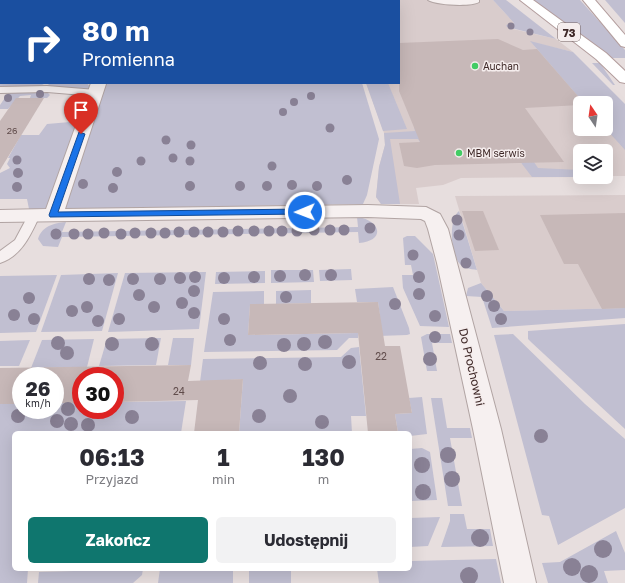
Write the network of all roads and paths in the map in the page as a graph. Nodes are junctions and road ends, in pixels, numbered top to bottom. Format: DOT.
graph roads {
  1 [pos="432,0"];
  2 [pos="475,0"];
  3 [pos="526,0"];
  4 [pos="589,0"];
  5 [pos="625,43"];
  6 [pos="625,79"];
  7 [pos="97,88"];
  8 [pos="0,90"];
  9 [pos="34,215"];
  10 [pos="53,215"];
  11 [pos="0,216"];
  12 [pos="0,258"];
  13 [pos="520,583"];
  1 -- 2 [label="lane"];
  3 -- 6 [label="main road, 73"];
  4 -- 5 [label="main road"];
  7 -- 8 [label="lane"];
  7 -- 10 [label="street"];
  9 -- 10 [label="street"];
  9 -- 11 [label="street"];
  9 -- 12 [label="lane"];
  10 -- 13 [label="street, Do Prochowni"];
}
